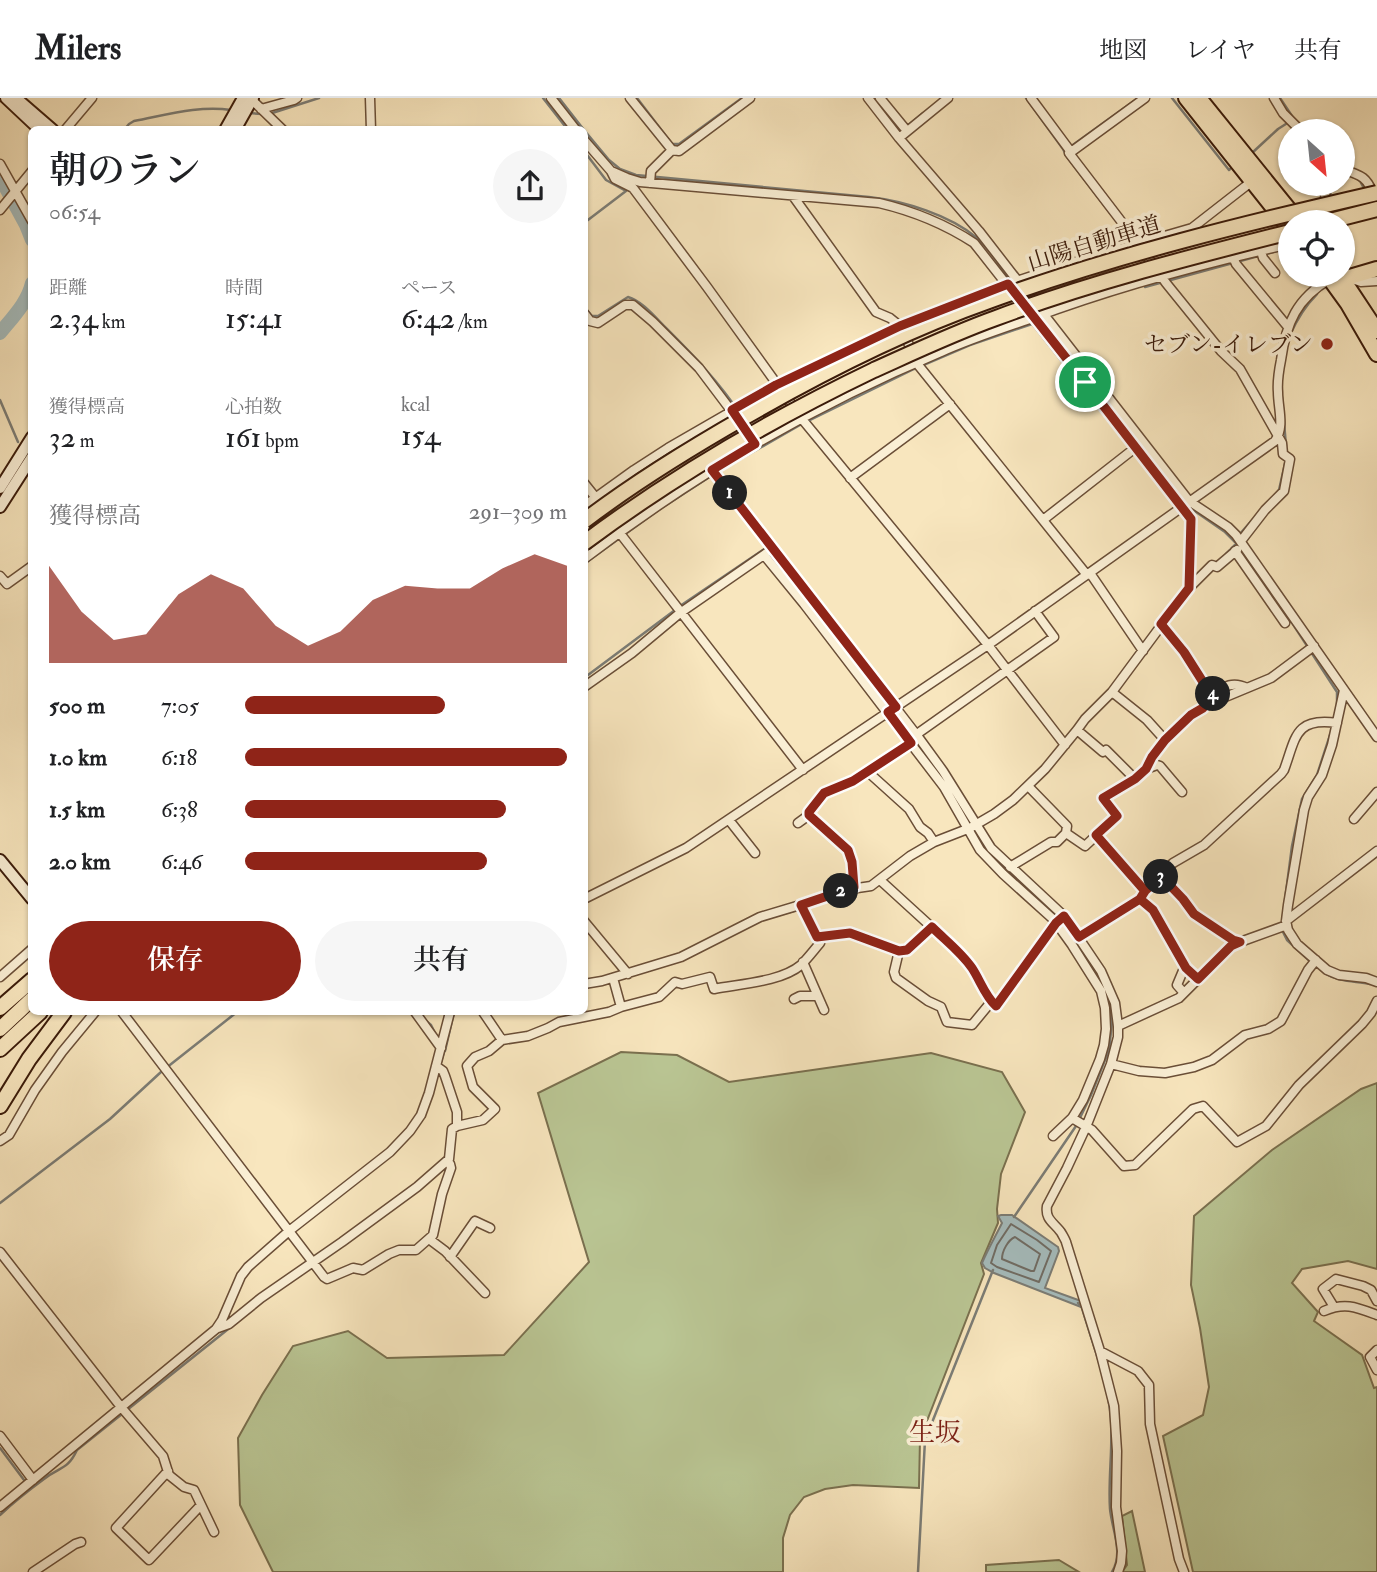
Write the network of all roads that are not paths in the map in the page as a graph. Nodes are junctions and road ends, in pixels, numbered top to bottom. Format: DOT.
graph roads {
  1 [pos="92,98"];
  2 [pos="297,98"];
  3 [pos="370,98"];
  4 [pos="630,98"];
  5 [pos="750,98"];
  6 [pos="868,98"];
  7 [pos="880,98"];
  8 [pos="948,98"];
  9 [pos="1031,98"];
  10 [pos="1145,98"];
  11 [pos="1186,98"];
  12 [pos="1199,98"];
  13 [pos="1274,98"];
  14 [pos="556,100"];
  15 [pos="9,101"];
  16 [pos="245,105"];
  17 [pos="262,110"];
  18 [pos="1289,119"];
  19 [pos="36,126"];
  20 [pos="47,126"];
  21 [pos="68,126"];
  22 [pos="228,126"];
  23 [pos="237,126"];
  24 [pos="279,126"];
  25 [pos="371,126"];
  26 [pos="573,126"];
  27 [pos="905,130"];
  28 [pos="899,138"];
  29 [pos="588,145"];
  30 [pos="672,150"];
  31 [pos="1069,150"];
  32 [pos="0,164"];
  33 [pos="611,171"];
  34 [pos="1355,173"];
  35 [pos="28,176"];
  36 [pos="650,179"];
  37 [pos="1251,182"];
  38 [pos="15,193"];
  39 [pos="1377,193"];
  40 [pos="793,196"];
  41 [pos="1377,208"];
  42 [pos="0,210"];
  43 [pos="1288,210"];
  44 [pos="28,214"];
  45 [pos="1355,214"];
  46 [pos="1278,215"];
  47 [pos="1278,233"];
  48 [pos="1138,242"];
  49 [pos="1278,248"];
  50 [pos="1262,254"];
  51 [pos="1377,259"];
  52 [pos="1235,261"];
  53 [pos="1355,269"];
  54 [pos="1377,269"];
  55 [pos="1275,273"];
  56 [pos="1355,273"];
  57 [pos="1163,279"];
  58 [pos="1018,281"];
  59 [pos="1355,281"];
  60 [pos="1377,281"];
  61 [pos="1008,284"];
  62 [pos="1317,287"];
  63 [pos="1343,287"];
  64 [pos="1346,287"];
  65 [pos="1043,313"];
  66 [pos="1034,317"];
  67 [pos="588,318"];
  68 [pos="900,326"];
  69 [pos="1288,327"];
  70 [pos="1377,331"];
  71 [pos="1377,354"];
  72 [pos="919,365"];
  73 [pos="776,385"];
  74 [pos="950,404"];
  75 [pos="735,409"];
  76 [pos="804,422"];
  77 [pos="1278,436"];
  78 [pos="758,442"];
  79 [pos="28,443"];
  80 [pos="1135,448"];
  81 [pos="28,463"];
  82 [pos="714,472"];
  83 [pos="850,478"];
  84 [pos="0,488"];
  85 [pos="588,488"];
  86 [pos="596,498"];
  87 [pos="588,503"];
  88 [pos="1185,504"];
  89 [pos="0,507"];
  90 [pos="588,518"];
  91 [pos="1043,520"];
  92 [pos="621,535"];
  93 [pos="588,540"];
  94 [pos="1240,546"];
  95 [pos="769,552"];
  96 [pos="588,556"];
  97 [pos="28,569"];
  98 [pos="1088,574"];
  99 [pos="0,576"];
  100 [pos="1189,588"];
  101 [pos="678,610"];
  102 [pos="1035,611"];
  103 [pos="1285,623"];
  104 [pos="1162,625"];
  105 [pos="988,645"];
  106 [pos="1312,648"];
  107 [pos="1143,651"];
  108 [pos="1006,670"];
  109 [pos="588,684"];
  110 [pos="1247,688"];
  111 [pos="1344,690"];
  112 [pos="1113,694"];
  113 [pos="1213,694"];
  114 [pos="1203,708"];
  115 [pos="892,710"];
  116 [pos="1334,722"];
  117 [pos="1079,731"];
  118 [pos="1377,737"];
  119 [pos="915,739"];
  120 [pos="1165,740"];
  121 [pos="1065,745"];
  122 [pos="1146,769"];
  123 [pos="803,771"];
  124 [pos="868,772"];
  125 [pos="1135,779"];
  126 [pos="1029,787"];
  127 [pos="1182,792"];
  128 [pos="1377,792"];
  129 [pos="809,815"];
  130 [pos="1354,819"];
  131 [pos="729,820"];
  132 [pos="798,823"];
  133 [pos="972,827"];
  134 [pos="1066,833"];
  135 [pos="1096,835"];
  136 [pos="934,842"];
  137 [pos="1377,851"];
  138 [pos="755,853"];
  139 [pos="0,860"];
  140 [pos="1010,867"];
  141 [pos="1161,876"];
  142 [pos="881,882"];
  143 [pos="854,887"];
  144 [pos="28,894"];
  145 [pos="1143,895"];
  146 [pos="588,897"];
  147 [pos="802,908"];
  148 [pos="1060,919"];
  149 [pos="1284,925"];
  150 [pos="588,926"];
  151 [pos="932,927"];
  152 [pos="817,937"];
  153 [pos="1079,937"];
  154 [pos="1240,942"];
  155 [pos="899,951"];
  156 [pos="28,952"];
  157 [pos="803,962"];
  158 [pos="1314,962"];
  159 [pos="1185,966"];
  160 [pos="628,974"];
  161 [pos="0,977"];
  162 [pos="1198,979"];
  163 [pos="613,980"];
  164 [pos="1377,982"];
  165 [pos="588,983"];
  166 [pos="28,984"];
  167 [pos="1184,993"];
  168 [pos="816,996"];
  169 [pos="794,999"];
  170 [pos="1377,1001"];
  171 [pos="991,1002"];
  172 [pos="28,1003"];
  173 [pos="621,1007"];
  174 [pos="0,1008"];
  175 [pos="824,1010"];
  176 [pos="37,1015"];
  177 [pos="62,1015"];
  178 [pos="93,1015"];
  179 [pos="124,1015"];
  180 [pos="417,1015"];
  181 [pos="449,1015"];
  182 [pos="484,1015"];
  183 [pos="1118,1026"];
  184 [pos="0,1029"];
  185 [pos="502,1040"];
  186 [pos="441,1048"];
  187 [pos="0,1049"];
  188 [pos="1111,1064"];
  189 [pos="436,1066"];
  190 [pos="0,1106"];
  191 [pos="1078,1122"];
  192 [pos="455,1127"];
  193 [pos="1053,1136"];
  194 [pos="0,1141"];
  195 [pos="448,1162"];
  196 [pos="490,1228"];
  197 [pos="289,1231"];
  198 [pos="429,1239"];
  199 [pos="0,1252"];
  200 [pos="450,1256"];
  201 [pos="312,1264"];
  202 [pos="485,1293"];
  203 [pos="1377,1301"];
  204 [pos="1334,1307"];
  205 [pos="1324,1311"];
  206 [pos="1377,1315"];
  207 [pos="216,1329"];
  208 [pos="1377,1350"];
  209 [pos="1100,1351"];
  210 [pos="1377,1370"];
  211 [pos="124,1410"];
  212 [pos="0,1436"];
  213 [pos="167,1471"];
  214 [pos="29,1483"];
  215 [pos="201,1505"];
  216 [pos="0,1507"];
  217 [pos="214,1532"];
  218 [pos="81,1542"];
  219 [pos="33,1572"];
  220 [pos="1118,1572"];
  221 [pos="1184,1572"];
  1 -- 21 [label="street"];
  2 -- 17 [label="street"];
  3 -- 25 [label="street"];
  4 -- 30 [label="street"];
  5 -- 30 [label="street"];
  6 -- 28 [label="street"];
  7 -- 27 [label="street"];
  8 -- 27 [label="street"];
  9 -- 31 [label="street"];
  10 -- 31 [label="street"];
  11 -- 37 [label="highway"];
  12 -- 43 [label="highway"];
  13 -- 18 [label="street"];
  14 -- 26 [label="street"];
  15 -- 19 [label="street"];
  15 -- 20 [label="street"];
  16 -- 17 [label="street"];
  16 -- 22 [label="street"];
  16 -- 23 [label="street"];
  17 -- 24 [label="street"];
  27 -- 28 [label="street"];
  28 -- 58 [label="street"];
  29 -- 33 [label="street"];
  30 -- 36 [label="street"];
  31 -- 48 [label="street"];
  32 -- 38 [label="street"];
  33 -- 36 [label="street"];
  33 -- 73 [label="street"];
  34 -- 41 [label="street"];
  35 -- 38 [label="street"];
  36 -- 40 [label="street"];
  37 -- 46 [label="highway"];
  37 -- 48 [label="street"];
  38 -- 42 [label="street"];
  38 -- 44 [label="street"];
  39 -- 90 [label="highway, 山陽自動車道, bridge"];
  40 -- 61 [label="street"];
  40 -- 68 [label="street"];
  41 -- 45 [label="highway, bridge"];
  47 -- 93 [label="highway, 山陽自動車道, bridge"];
  48 -- 57 [label="street"];
  48 -- 58 [label="street"];
  49 -- 50 [label="street"];
  50 -- 52 [label="street"];
  50 -- 55 [label="street"];
  51 -- 53 [label="highway"];
  52 -- 57 [label="street"];
  52 -- 69 [label="street"];
  54 -- 56 [label="highway"];
  57 -- 65 [label="street"];
  57 -- 77 [label="street"];
  58 -- 61 [label="street"];
  58 -- 65 [label="street"];
  59 -- 60 [label="street"];
  61 -- 66 [label="street"];
  61 -- 68 [label="street"];
  62 -- 69 [label="street"];
  63 -- 71 [label="highway"];
  64 -- 70 [label="highway"];
  65 -- 66 [label="street"];
  65 -- 88 [label="street"];
  66 -- 72 [label="street"];
  66 -- 80 [label="street"];
  67 -- 75 [label="street"];
  68 -- 72 [label="street"];
  68 -- 73 [label="street"];
  69 -- 77 [label="street"];
  72 -- 74 [label="street"];
  72 -- 76 [label="street"];
  73 -- 75 [label="street"];
  73 -- 76 [label="street"];
  74 -- 83 [label="street"];
  74 -- 91 [label="street"];
  75 -- 78 [label="street"];
  75 -- 86 [label="street"];
  76 -- 78 [label="street"];
  76 -- 83 [label="street"];
  77 -- 88 [label="street"];
  77 -- 94 [label="street"];
  78 -- 82 [label="street"];
  79 -- 84 [label="street"];
  80 -- 88 [label="street"];
  80 -- 91 [label="street"];
  81 -- 89 [label="street"];
  82 -- 92 [label="street"];
  82 -- 95 [label="street"];
  83 -- 105 [label="street"];
  85 -- 86 [label="street"];
  86 -- 87 [label="street"];
  88 -- 94 [label="street"];
  88 -- 98 [label="street"];
  88 -- 100 [label="street"];
  91 -- 98 [label="street"];
  92 -- 96 [label="street"];
  92 -- 101 [label="street"];
  94 -- 100 [label="street"];
  94 -- 103 [label="street"];
  94 -- 106 [label="street"];
  95 -- 101 [label="street"];
  95 -- 115 [label="street"];
  97 -- 99 [label="street"];
  98 -- 102 [label="street"];
  98 -- 107 [label="street"];
  100 -- 104 [label="street"];
  101 -- 109 [label="street"];
  101 -- 123 [label="street"];
  102 -- 105 [label="street"];
  102 -- 108 [label="street"];
  104 -- 107 [label="street"];
  104 -- 113 [label="street"];
  105 -- 108 [label="street"];
  105 -- 115 [label="street"];
  106 -- 110 [label="street"];
  106 -- 111 [label="street"];
  107 -- 112 [label="street"];
  108 -- 119 [label="street"];
  108 -- 121 [label="street"];
  110 -- 113 [label="street"];
  110 -- 114 [label="street"];
  111 -- 116 [label="street"];
  111 -- 118 [label="street"];
  112 -- 117 [label="street"];
  112 -- 120 [label="street"];
  113 -- 114 [label="street"];
  114 -- 120 [label="street"];
  115 -- 119 [label="street"];
  115 -- 123 [label="street"];
  116 -- 141 [label="street"];
  116 -- 149 [label="street"];
  117 -- 121 [label="street"];
  117 -- 125 [label="street"];
  119 -- 124 [label="street"];
  119 -- 133 [label="street"];
  120 -- 122 [label="street"];
  121 -- 126 [label="street"];
  122 -- 125 [label="street"];
  122 -- 127 [label="street"];
  123 -- 131 [label="street"];
  124 -- 129 [label="street"];
  124 -- 136 [label="street"];
  125 -- 135 [label="street"];
  126 -- 133 [label="street"];
  126 -- 134 [label="street"];
  128 -- 130 [label="street"];
  129 -- 132 [label="street"];
  129 -- 143 [label="street"];
  131 -- 138 [label="street"];
  131 -- 146 [label="street"];
  133 -- 136 [label="street"];
  133 -- 140 [label="street"];
  133 -- 148 [label="street"];
  134 -- 135 [label="street"];
  134 -- 140 [label="street"];
  135 -- 145 [label="street"];
  136 -- 142 [label="street"];
  137 -- 149 [label="street"];
  139 -- 144 [label="street"];
  140 -- 148 [label="street"];
  141 -- 145 [label="street"];
  141 -- 154 [label="street"];
  142 -- 143 [label="street"];
  142 -- 151 [label="street"];
  143 -- 147 [label="street"];
  145 -- 153 [label="street"];
  145 -- 159 [label="street"];
  147 -- 152 [label="street"];
  147 -- 160 [label="street"];
  148 -- 153 [label="street"];
  148 -- 171 [label="street"];
  148 -- 191 [label="street"];
  149 -- 154 [label="street"];
  149 -- 158 [label="street"];
  150 -- 160 [label="street"];
  151 -- 155 [label="street"];
  151 -- 171 [label="street"];
  152 -- 155 [label="street"];
  152 -- 157 [label="street"];
  153 -- 183 [label="street"];
  154 -- 162 [label="street"];
  155 -- 171 [label="street"];
  156 -- 161 [label="street"];
  157 -- 168 [label="street"];
  157 -- 173 [label="street"];
  158 -- 164 [label="street"];
  158 -- 188 [label="street"];
  159 -- 162 [label="street"];
  159 -- 167 [label="street"];
  160 -- 163 [label="street"];
  162 -- 167 [label="street"];
  163 -- 165 [label="street"];
  163 -- 173 [label="street"];
  166 -- 174 [label="highway"];
  167 -- 183 [label="street"];
  168 -- 169 [label="street"];
  168 -- 175 [label="street"];
  170 -- 191 [label="street"];
  172 -- 184 [label="highway"];
  173 -- 185 [label="street"];
  176 -- 187 [label="highway"];
  177 -- 190 [label="highway"];
  178 -- 194 [label="street"];
  179 -- 197 [label="street"];
  180 -- 186 [label="street"];
  181 -- 186 [label="street"];
  182 -- 185 [label="street"];
  183 -- 188 [label="street"];
  185 -- 192 [label="street"];
  186 -- 189 [label="street"];
  188 -- 191 [label="street"];
  189 -- 192 [label="street"];
  189 -- 197 [label="street"];
  191 -- 193 [label="street"];
  191 -- 209 [label="street"];
  192 -- 195 [label="street"];
  195 -- 198 [label="street"];
  195 -- 201 [label="street"];
  196 -- 200 [label="street"];
  197 -- 201 [label="street"];
  197 -- 207 [label="street"];
  198 -- 200 [label="street"];
  198 -- 201 [label="street"];
  199 -- 211 [label="street"];
  200 -- 202 [label="street"];
  201 -- 207 [label="street"];
  203 -- 204 [label="street"];
  204 -- 205 [label="street"];
  204 -- 206 [label="street"];
  207 -- 211 [label="street"];
  208 -- 210 [label="street"];
  209 -- 220 [label="street"];
  209 -- 221 [label="street"];
  211 -- 213 [label="street"];
  211 -- 214 [label="street"];
  212 -- 214 [label="street"];
  213 -- 215 [label="street"];
  213 -- 215 [label="street"];
  214 -- 216 [label="street"];
  215 -- 217 [label="street"];
  218 -- 219 [label="street"];
}
